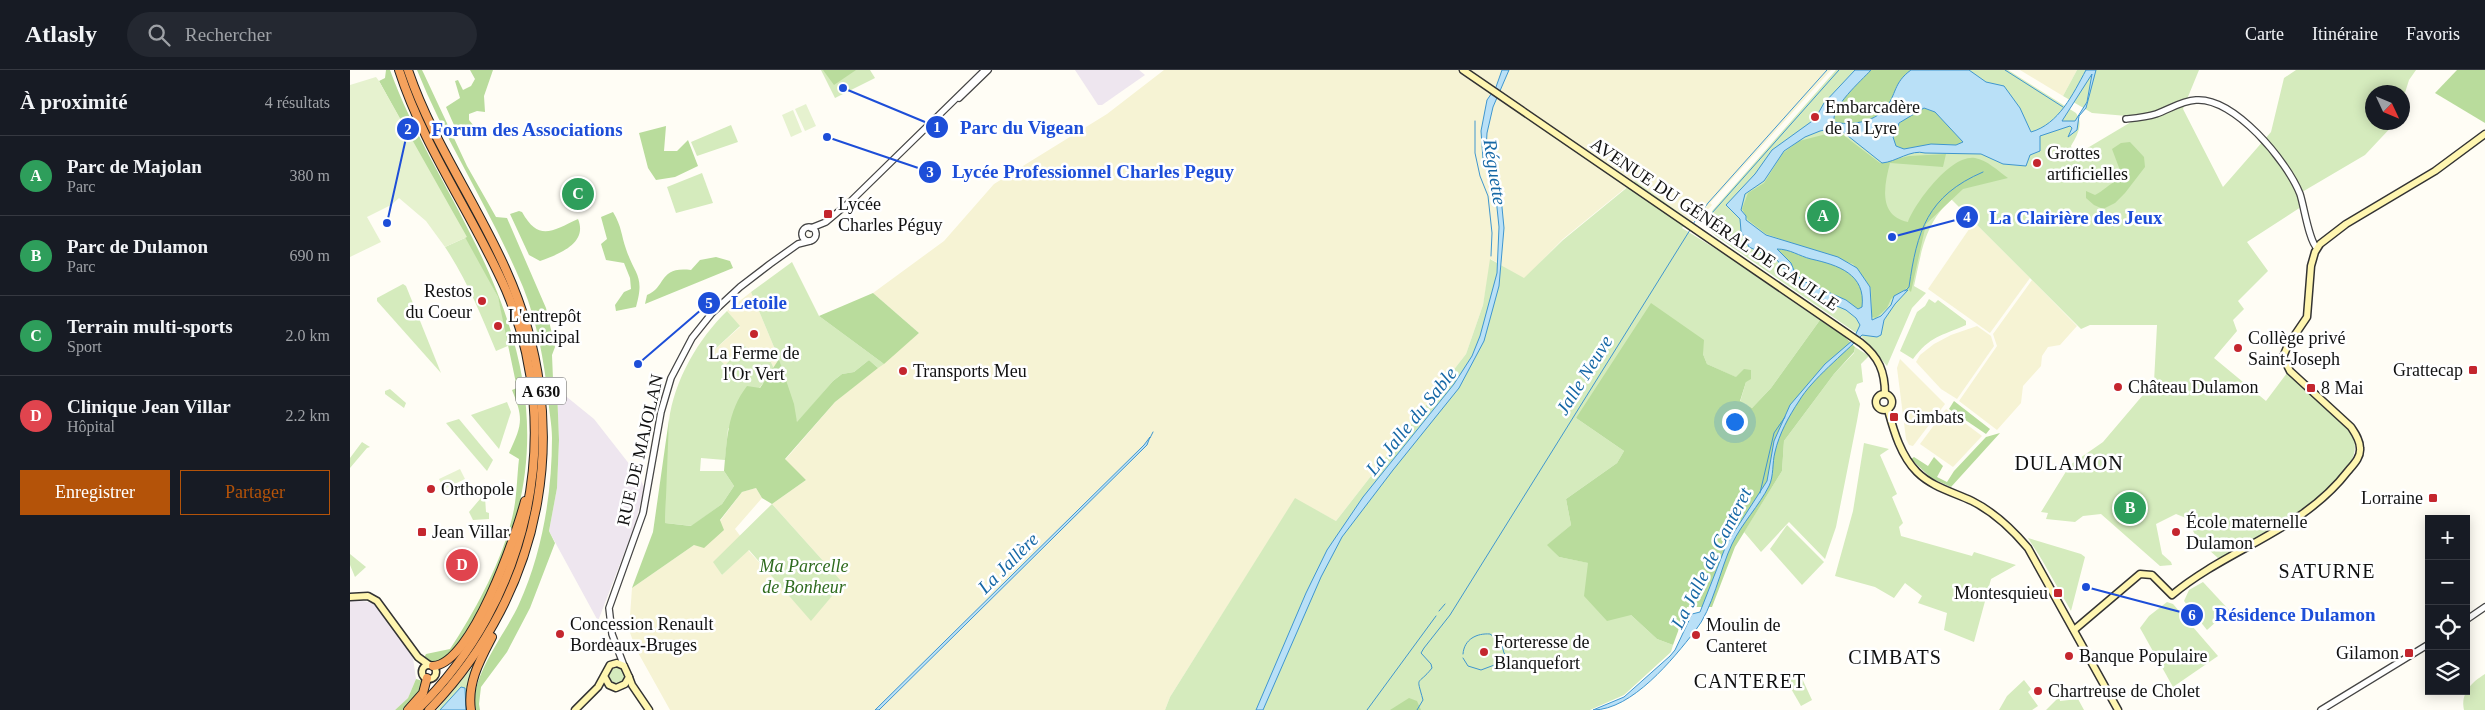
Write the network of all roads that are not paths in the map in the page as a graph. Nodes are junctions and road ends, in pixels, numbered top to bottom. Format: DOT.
graph roads {
  1 [pos="399,70"];
  2 [pos="408,70"];
  3 [pos="987,70"];
  4 [pos="1463,70"];
  5 [pos="2126,120"];
  6 [pos="2485,134"];
  7 [pos="826,222"];
  8 [pos="811,228"];
  9 [pos="803,235"];
  10 [pos="816,236"];
  11 [pos="810,241"];
  12 [pos="798,244"];
  13 [pos="2317,248"];
  14 [pos="1885,394"];
  15 [pos="1888,410"];
  16 [pos="534,457"];
  17 [pos="512,587"];
  18 [pos="350,597"];
  19 [pos="2485,607"];
  20 [pos="2470,617"];
  21 [pos="2074,630"];
  22 [pos="2425,646"];
  23 [pos="618,650"];
  24 [pos="610,665"];
  25 [pos="428,666"];
  26 [pos="624,666"];
  27 [pos="604,676"];
  28 [pos="629,677"];
  29 [pos="427,678"];
  30 [pos="598,687"];
  31 [pos="615,687"];
  32 [pos="639,694"];
  33 [pos="408,710"];
  34 [pos="417,710"];
  35 [pos="429,710"];
  36 [pos="471,710"];
  37 [pos="575,710"];
  38 [pos="649,710"];
  39 [pos="2118,710"];
  40 [pos="2321,710"];
  1 -- 16 [label="highway, A 630"];
  2 -- 17 [label="highway, A 630"];
  3 -- 7 [label="street"];
  4 -- 14 [label="main road, AVENUE DU GÉNÉRAL DE GAULLE"];
  5 -- 13 [label="street"];
  6 -- 13 [label="main road"];
  7 -- 8 [label="street"];
  7 -- 10 [label="street"];
  8 -- 9 [label="street"];
  8 -- 10 [label="street"];
  9 -- 11 [label="street"];
  9 -- 12 [label="street, RUE DE MAJOLAN"];
  10 -- 11 [label="street"];
  11 -- 12 [label="street, RUE DE MAJOLAN"];
  12 -- 23 [label="street, RUE DE MAJOLAN"];
  13 -- 21 [label="main road"];
  14 -- 15 [label="main road"];
  14 -- 15 [label="main road"];
  15 -- 21 [label="main road"];
  16 -- 25 [label="highway"];
  16 -- 34 [label="highway, A 630"];
  17 -- 35 [label="highway, A 630"];
  17 -- 36 [label="highway"];
  18 -- 25 [label="main road"];
  19 -- 20 [label="street"];
  21 -- 39 [label="main road"];
  22 -- 40 [label="street"];
  23 -- 24 [label="street"];
  23 -- 26 [label="street, RUE DE MAJOLAN"];
  24 -- 26 [label="main road"];
  24 -- 27 [label="main road"];
  25 -- 29 [label="main road"];
  25 -- 29 [label="main road"];
  26 -- 28 [label="main road"];
  27 -- 30 [label="main road"];
  27 -- 31 [label="main road"];
  28 -- 31 [label="main road"];
  28 -- 32 [label="main road"];
  29 -- 33 [label="highway"];
  30 -- 31 [label="main road"];
  30 -- 37 [label="main road"];
  31 -- 32 [label="main road"];
  32 -- 38 [label="main road"];
}
